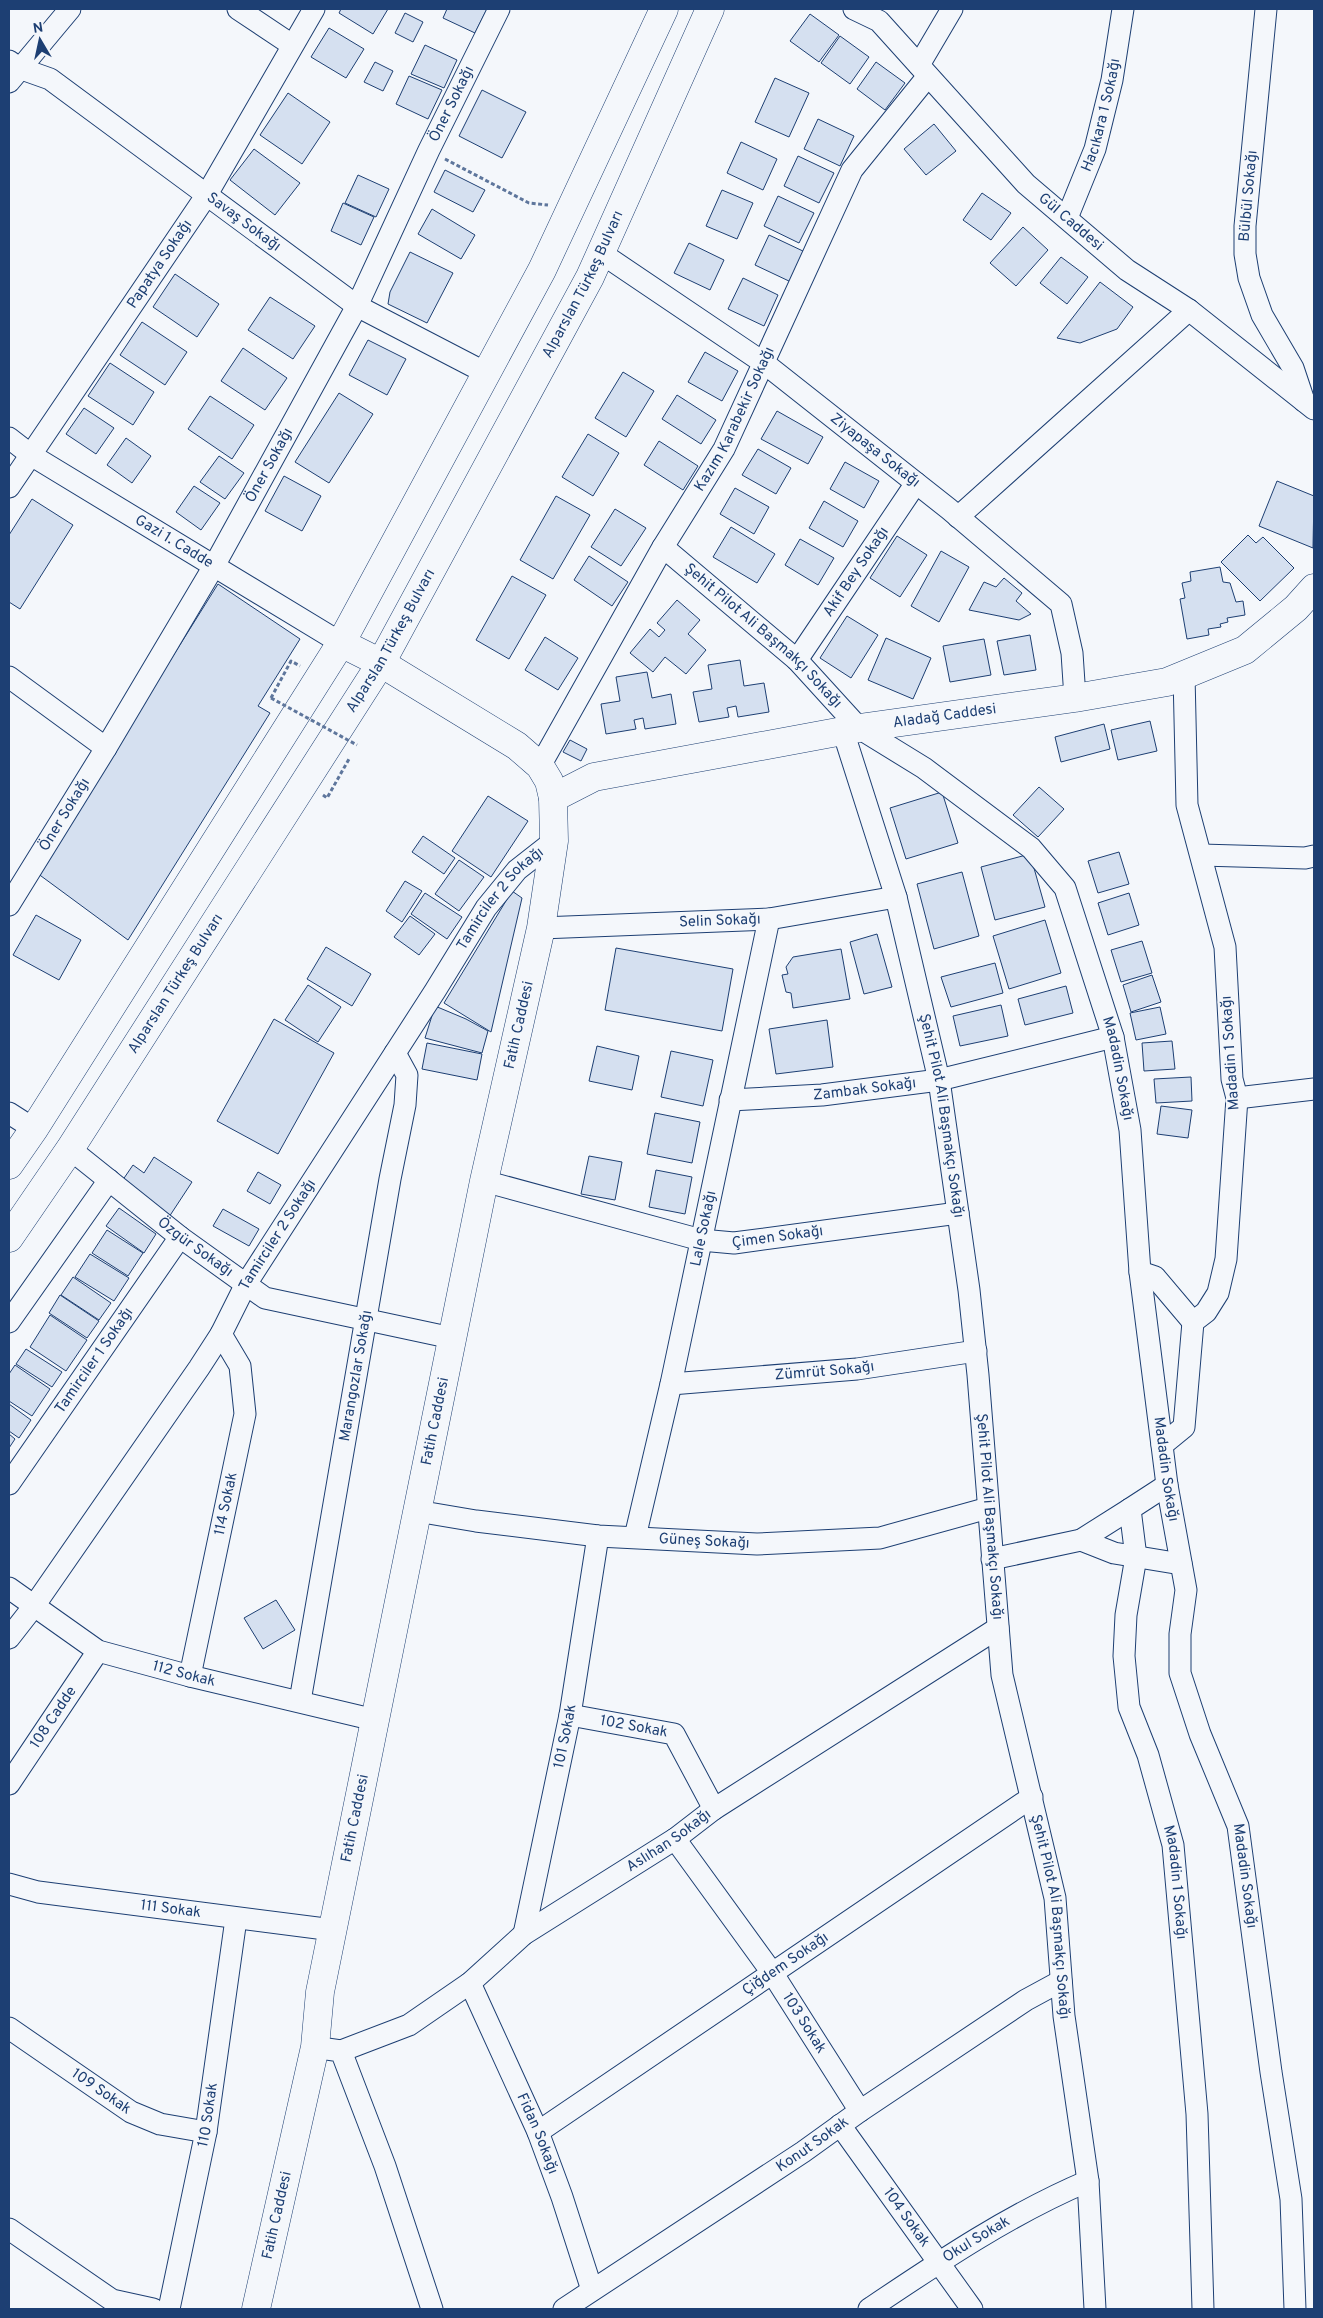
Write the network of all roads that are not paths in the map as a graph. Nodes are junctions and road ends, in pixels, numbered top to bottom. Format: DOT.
graph roads {
  1 [pos="70,9"];
  2 [pos="238,9"];
  3 [pos="314,9"];
  4 [pos="500,9"];
  5 [pos="664,9"];
  6 [pos="710,9"];
  7 [pos="854,9"];
  8 [pos="952,9"];
  9 [pos="1123,9"];
  10 [pos="1266,9"];
  11 [pos="292,45"];
  12 [pos="12,70"];
  13 [pos="924,70"];
  14 [pos="206,196"];
  15 [pos="1067,218"];
  16 [pos="601,253"];
  17 [pos="357,306"];
  18 [pos="1189,310"];
  19 [pos="764,363"];
  20 [pos="486,373"];
  21 [pos="1309,405"];
  22 [pos="9,438"];
  23 [pos="31,455"];
  24 [pos="916,483"];
  25 [pos="9,487"];
  26 [pos="958,517"];
  27 [pos="663,547"];
  28 [pos="214,566"];
  29 [pos="1314,588"];
  30 [pos="341,643"];
  31 [pos="797,660"];
  32 [pos="381,663"];
  33 [pos="1184,675"];
  34 [pos="9,677"];
  35 [pos="1075,698"];
  36 [pos="851,730"];
  37 [pos="106,748"];
  38 [pos="540,766"];
  39 [pos="554,798"];
  40 [pos="554,840"];
  41 [pos="1201,855"];
  42 [pos="1314,856"];
  43 [pos="896,897"];
  44 [pos="11,898"];
  45 [pos="769,918"];
  46 [pos="541,928"];
  47 [pos="1113,1037"];
  48 [pos="395,1053"];
  49 [pos="939,1080"];
  50 [pos="1314,1089"];
  51 [pos="1237,1098"];
  52 [pos="730,1100"];
  53 [pos="9,1113"];
  54 [pos="34,1130"];
  55 [pos="70,1149"];
  56 [pos="9,1165"];
  57 [pos="109,1180"];
  58 [pos="484,1180"];
  59 [pos="958,1213"];
  60 [pos="180,1237"];
  61 [pos="9,1238"];
  62 [pos="701,1240"];
  63 [pos="1140,1272"];
  64 [pos="246,1284"];
  65 [pos="366,1320"];
  66 [pos="9,1322"];
  67 [pos="1193,1322"];
  68 [pos="221,1334"];
  69 [pos="452,1338"];
  70 [pos="976,1351"];
  71 [pos="671,1384"];
  72 [pos="1162,1445"];
  73 [pos="9,1484"];
  74 [pos="1167,1485"];
  75 [pos="988,1508"];
  76 [pos="1130,1509"];
  77 [pos="417,1511"];
  78 [pos="598,1536"];
  79 [pos="635,1537"];
  80 [pos="1081,1540"];
  81 [pos="1136,1557"];
  82 [pos="992,1559"];
  83 [pos="1181,1564"];
  84 [pos="9,1588"];
  85 [pos="34,1606"];
  86 [pos="998,1628"];
  87 [pos="9,1638"];
  88 [pos="98,1651"];
  89 [pos="190,1676"];
  90 [pos="300,1701"];
  91 [pos="570,1715"];
  92 [pos="375,1720"];
  93 [pos="9,1784"];
  94 [pos="1032,1797"];
  95 [pos="714,1809"];
  96 [pos="675,1839"];
  97 [pos="9,1884"];
  98 [pos="236,1919"];
  99 [pos="333,1930"];
  100 [pos="524,1934"];
  101 [pos="773,1974"];
  102 [pos="1061,1981"];
  103 [pos="470,1983"];
  104 [pos="9,2028"];
  105 [pos="314,2047"];
  106 [pos="341,2051"];
  107 [pos="860,2111"];
  108 [pos="840,2126"];
  109 [pos="206,2132"];
  110 [pos="538,2132"];
  111 [pos="1088,2181"];
  112 [pos="9,2230"];
  113 [pos="938,2263"];
  114 [pos="592,2290"];
  115 [pos="104,2304"];
  116 [pos="153,2309"];
  117 [pos="169,2309"];
  118 [pos="256,2309"];
  119 [pos="432,2309"];
  120 [pos="564,2309"];
  121 [pos="869,2309"];
  122 [pos="972,2309"];
  123 [pos="1095,2309"];
  124 [pos="1203,2309"];
  125 [pos="1295,2309"];
  1 -- 12 [label="street"];
  2 -- 11 [label="street"];
  3 -- 11 [label="street, Papatya Sokağı"];
  4 -- 17 [label="street, Öner Sokağı"];
  5 -- 20 [label="main road"];
  6 -- 16 [label="main road, Alparslan Türkeş Bulvarı"];
  7 -- 13 [label="street, Gül Caddesi"];
  8 -- 13 [label="street, Kazım Karabekir Sokağı"];
  9 -- 15 [label="street, Hacıkara 1 Sokağı"];
  10 -- 21 [label="street, Bülbül Sokağı"];
  11 -- 14 [label="street, Papatya Sokağı"];
  12 -- 14 [label="street, Savaş Sokağı"];
  13 -- 15 [label="street, Gül Caddesi"];
  13 -- 19 [label="street, Kazım Karabekir Sokağı"];
  14 -- 17 [label="street, Savaş Sokağı"];
  14 -- 23 [label="street, Papatya Sokağı"];
  15 -- 18 [label="street, Gül Caddesi"];
  16 -- 19 [label="street, Ziyapaşa Sokağı"];
  16 -- 32 [label="main road, Alparslan Türkeş Bulvarı"];
  17 -- 20 [label="street, Savaş Sokağı"];
  17 -- 28 [label="street, Öner Sokağı"];
  18 -- 21 [label="street, Gül Caddesi"];
  18 -- 26 [label="street"];
  19 -- 24 [label="street, Ziyapaşa Sokağı"];
  19 -- 27 [label="street, Kazım Karabekir Sokağı"];
  20 -- 30 [label="main road"];
  22 -- 23 [label="street, Gazi 1. Cadde"];
  23 -- 25 [label="street, Papatya Sokağı"];
  23 -- 28 [label="street, Gazi 1. Cadde"];
  24 -- 26 [label="street, Ziyapaşa Sokağı"];
  24 -- 31 [label="street, Akif Bey Sokağı"];
  26 -- 35 [label="street, Ziyapaşa Sokağı"];
  27 -- 31 [label="street, Şehit Pilot Ali Başmakçı Sokağı"];
  27 -- 38 [label="street, Kazım Karabekir Sokağı"];
  28 -- 30 [label="street, Gazi 1. Cadde"];
  28 -- 37 [label="street, Öner Sokağı"];
  29 -- 33 [label="main road, Aladağ Caddesi"];
  30 -- 32 [label="main road, Fatih Caddesi"];
  30 -- 54 [label="main road"];
  31 -- 36 [label="street, Şehit Pilot Ali Başmakçı Sokağı"];
  32 -- 38 [label="main road, Fatih Caddesi"];
  32 -- 55 [label="main road, Alparslan Türkeş Bulvarı"];
  33 -- 35 [label="main road, Aladağ Caddesi"];
  33 -- 41 [label="street, Madadin 1 Sokağı"];
  34 -- 37 [label="street"];
  35 -- 36 [label="main road, Aladağ Caddesi"];
  36 -- 39 [label="main road, Aladağ Caddesi"];
  36 -- 43 [label="street, Şehit Pilot Ali Başmakçı Sokağı"];
  36 -- 47 [label="street, Madadin Sokağı"];
  37 -- 44 [label="street, Öner Sokağı"];
  38 -- 39 [label="main road, Fatih Caddesi"];
  39 -- 40 [label="main road, Fatih Caddesi"];
  40 -- 46 [label="main road, Fatih Caddesi"];
  40 -- 48 [label="street, Tamirciler 2 Sokağı"];
  41 -- 42 [label="street"];
  41 -- 51 [label="street, Madadin 1 Sokağı"];
  43 -- 45 [label="street, Selin Sokağı"];
  43 -- 49 [label="street, Şehit Pilot Ali Başmakçı Sokağı"];
  45 -- 46 [label="street, Selin Sokağı"];
  45 -- 52 [label="street, Lale Sokağı"];
  46 -- 58 [label="main road, Fatih Caddesi"];
  47 -- 49 [label="street, Zambak Sokağı"];
  47 -- 63 [label="street, Madadin Sokağı"];
  48 -- 64 [label="street, Tamirciler 2 Sokağı"];
  48 -- 65 [label="street, Marangozlar Sokağı"];
  49 -- 52 [label="street, Zambak Sokağı"];
  49 -- 59 [label="street, Şehit Pilot Ali Başmakçı Sokağı"];
  50 -- 51 [label="street"];
  51 -- 67 [label="street, Madadin 1 Sokağı"];
  52 -- 62 [label="street, Lale Sokağı"];
  53 -- 54 [label="street"];
  54 -- 56 [label="main road"];
  55 -- 57 [label="street, Özgür Sokağı"];
  55 -- 61 [label="main road, Alparslan Türkeş Bulvarı"];
  57 -- 60 [label="street, Özgür Sokağı"];
  57 -- 66 [label="street"];
  58 -- 62 [label="street, Çimen Sokağı"];
  58 -- 69 [label="main road, Fatih Caddesi"];
  59 -- 62 [label="street, Çimen Sokağı"];
  59 -- 70 [label="street, Şehit Pilot Ali Başmakçı Sokağı"];
  60 -- 64 [label="street, Özgür Sokağı"];
  60 -- 73 [label="street, Tamirciler 1 Sokağı"];
  62 -- 71 [label="street, Lale Sokağı"];
  63 -- 67 [label="street"];
  63 -- 72 [label="street, Madadin Sokağı"];
  64 -- 65 [label="street, Özgür Sokağı"];
  64 -- 68 [label="street, Tamirciler 2 Sokağı"];
  65 -- 69 [label="street, Özgür Sokağı"];
  65 -- 90 [label="street, Marangozlar Sokağı"];
  67 -- 72 [label="street"];
  68 -- 85 [label="street, Tamirciler 2 Sokağı"];
  68 -- 89 [label="street, 114 Sokak"];
  69 -- 77 [label="main road, Fatih Caddesi"];
  70 -- 71 [label="street, Zümrüt Sokağı"];
  70 -- 75 [label="street, Şehit Pilot Ali Başmakçı Sokağı"];
  71 -- 79 [label="street, Lale Sokağı"];
  72 -- 74 [label="street, Madadin Sokağı"];
  74 -- 76 [label="street"];
  74 -- 83 [label="street, Madadin Sokağı"];
  75 -- 79 [label="street, Güneş Sokağı"];
  75 -- 82 [label="street, Şehit Pilot Ali Başmakçı Sokağı"];
  76 -- 80 [label="street"];
  76 -- 81 [label="street, Madadin 1 Sokağı"];
  77 -- 78 [label="street, Güneş Sokağı"];
  77 -- 92 [label="main road, Fatih Caddesi"];
  78 -- 79 [label="street, Güneş Sokağı"];
  78 -- 91 [label="street, 101 Sokak"];
  80 -- 81 [label="street"];
  80 -- 82 [label="street"];
  81 -- 83 [label="street"];
  81 -- 124 [label="street, Madadin 1 Sokağı"];
  82 -- 86 [label="street, Şehit Pilot Ali Başmakçı Sokağı"];
  83 -- 125 [label="street, Madadin Sokağı"];
  84 -- 85 [label="street, 112 Sokak"];
  85 -- 87 [label="street, Tamirciler 2 Sokağı"];
  85 -- 88 [label="street, 112 Sokak"];
  86 -- 94 [label="street, Şehit Pilot Ali Başmakçı Sokağı"];
  86 -- 95 [label="street, Aslıhan Sokağı"];
  88 -- 89 [label="street, 112 Sokak"];
  88 -- 93 [label="street, 108 Cadde"];
  89 -- 90 [label="street, 112 Sokak"];
  90 -- 92 [label="street, 112 Sokak"];
  91 -- 95 [label="street, 102 Sokak"];
  91 -- 100 [label="street, 101 Sokak"];
  92 -- 99 [label="main road, Fatih Caddesi"];
  94 -- 101 [label="street, Çiğdem Sokağı"];
  94 -- 102 [label="street, Şehit Pilot Ali Başmakçı Sokağı"];
  95 -- 96 [label="street, Aslıhan Sokağı"];
  96 -- 100 [label="street, Aslıhan Sokağı"];
  96 -- 101 [label="street, 103 Sokak"];
  97 -- 98 [label="street, 111 Sokak"];
  98 -- 99 [label="street, 111 Sokak"];
  98 -- 109 [label="street, 110 Sokak"];
  99 -- 105 [label="main road, Fatih Caddesi"];
  100 -- 103 [label="street, Aslıhan Sokağı"];
  101 -- 107 [label="street, 103 Sokak"];
  101 -- 110 [label="street, Çiğdem Sokağı"];
  102 -- 107 [label="street, Konut Sokak"];
  102 -- 111 [label="street, Şehit Pilot Ali Başmakçı Sokağı"];
  103 -- 106 [label="street, Aslıhan Sokağı"];
  103 -- 110 [label="street, Fidan Sokağı"];
  104 -- 109 [label="street, 109 Sokak"];
  105 -- 106 [label="street"];
  105 -- 118 [label="main road, Fatih Caddesi"];
  106 -- 119 [label="street"];
  107 -- 108 [label="street, Konut Sokak"];
  108 -- 113 [label="street, 104 Sokak"];
  108 -- 114 [label="street, Konut Sokak"];
  109 -- 117 [label="street, 110 Sokak"];
  110 -- 114 [label="street, Fidan Sokağı"];
  111 -- 113 [label="street, Okul Sokak"];
  111 -- 123 [label="street, Şehit Pilot Ali Başmakçı Sokağı"];
  112 -- 115 [label="street"];
  113 -- 121 [label="street, Okul Sokak"];
  113 -- 122 [label="street, 104 Sokak"];
  114 -- 120 [label="street, Konut Sokak"];
  115 -- 116 [label="street"];
}
